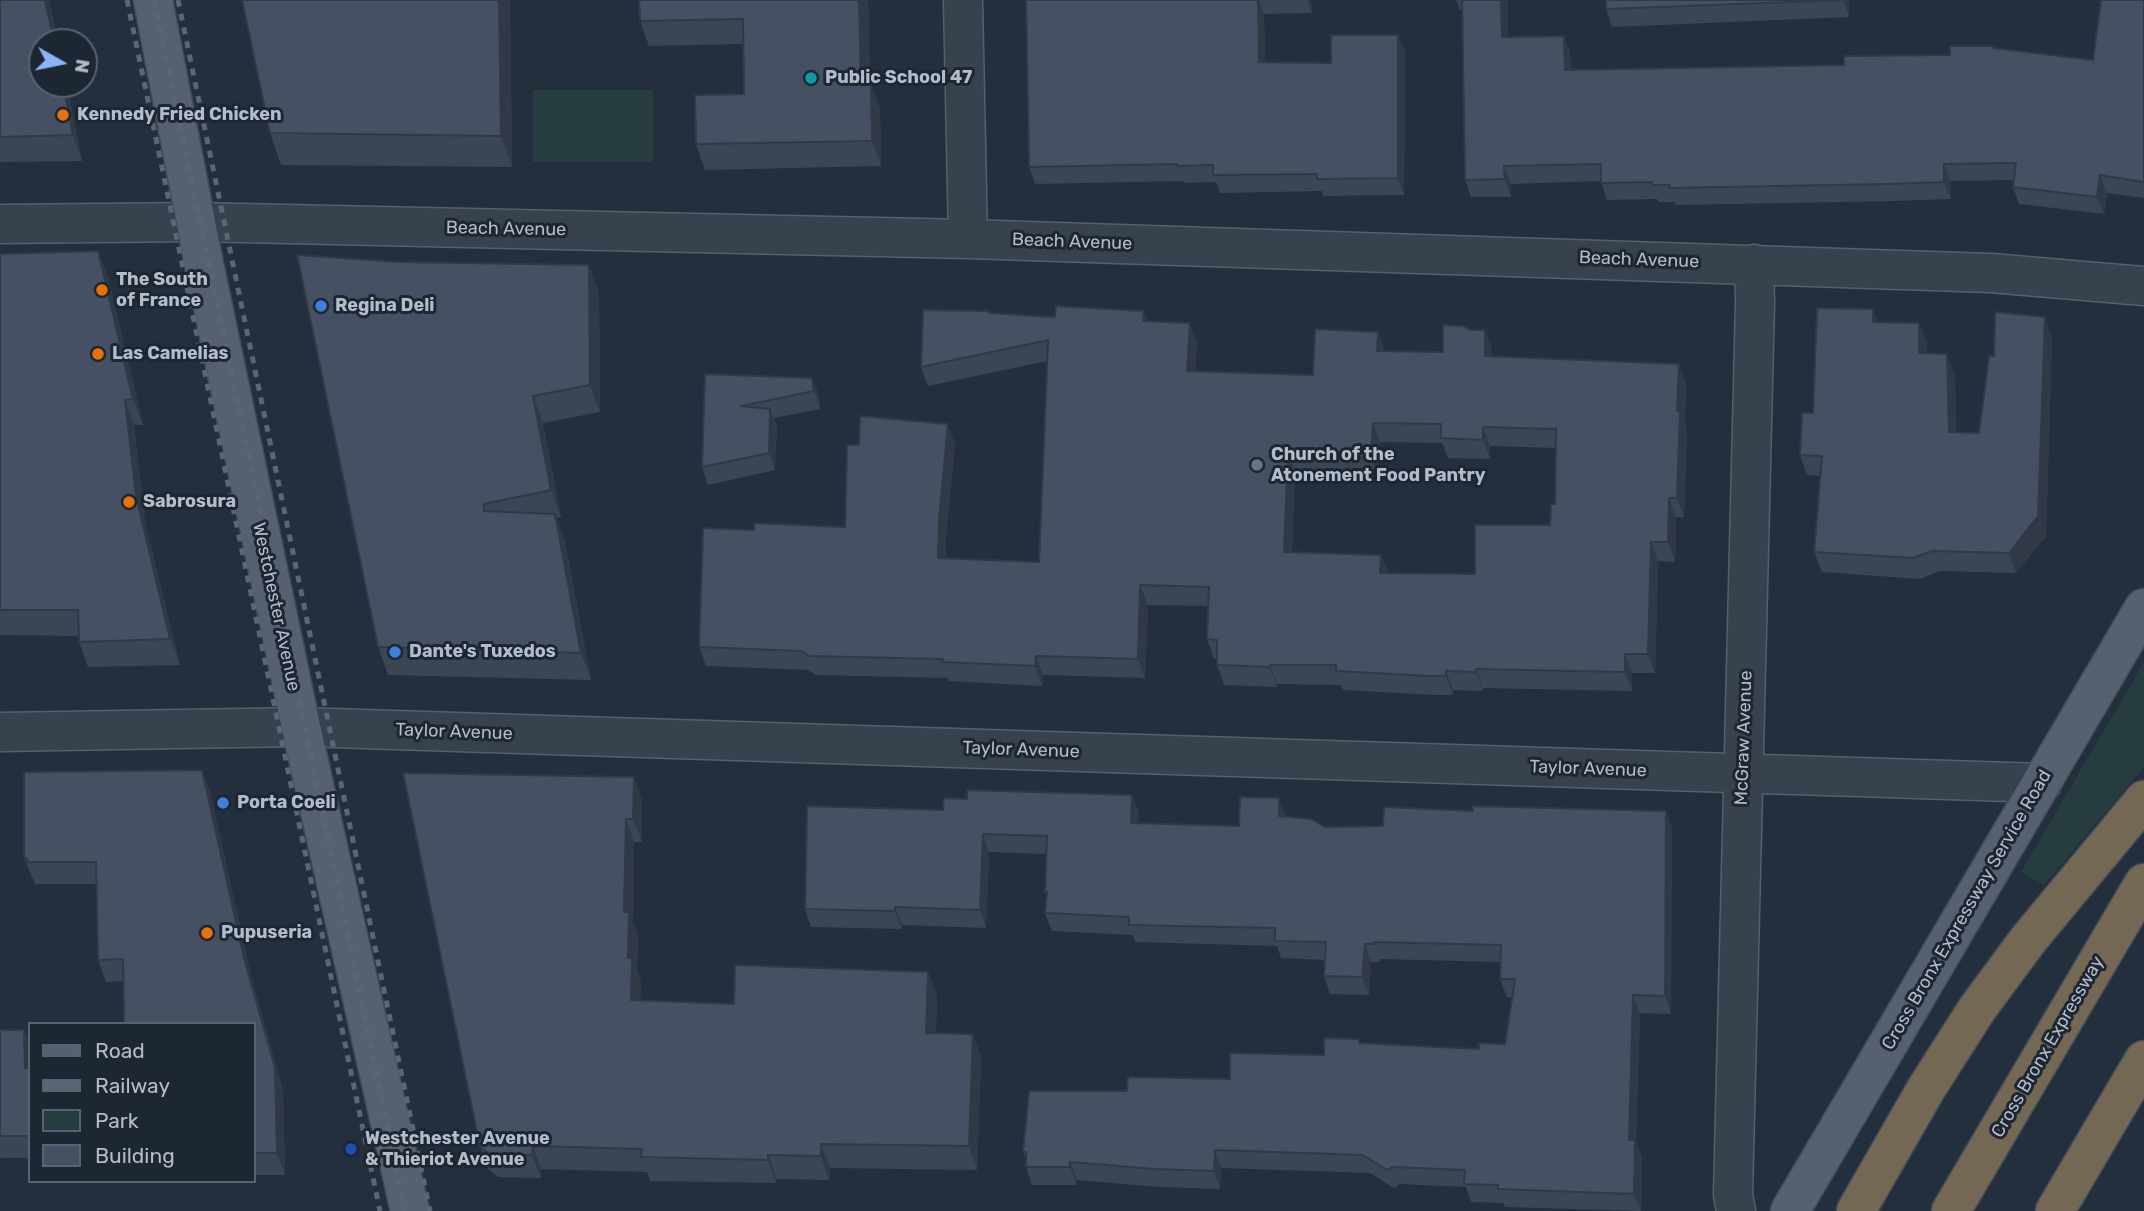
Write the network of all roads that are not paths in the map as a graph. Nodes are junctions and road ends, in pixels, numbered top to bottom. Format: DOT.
graph roads {
  1 [pos="153,0"];
  2 [pos="964,0"];
  3 [pos="196,222"];
  4 [pos="0,224"];
  5 [pos="968,239"];
  6 [pos="1754,264"];
  7 [pos="2144,286"];
  8 [pos="2144,608"];
  9 [pos="302,727"];
  10 [pos="0,732"];
  11 [pos="1743,774"];
  12 [pos="2042,783"];
  13 [pos="2144,800"];
  14 [pos="2144,883"];
  15 [pos="2144,1060"];
  16 [pos="410,1211"];
  17 [pos="1736,1211"];
  18 [pos="1790,1211"];
  19 [pos="1856,1211"];
  20 [pos="1951,1211"];
  21 [pos="2055,1211"];
  1 -- 3 [label="main road, Westchester Avenue"];
  2 -- 5 [label="street"];
  3 -- 4 [label="street, Beach Avenue"];
  3 -- 5 [label="street, Beach Avenue"];
  3 -- 9 [label="main road, Westchester Avenue"];
  5 -- 6 [label="street, Beach Avenue"];
  6 -- 7 [label="street, Beach Avenue"];
  6 -- 11 [label="street, McGraw Avenue"];
  8 -- 12 [label="main road, Cross Bronx Expressway Service Road"];
  9 -- 10 [label="street, Taylor Avenue"];
  9 -- 11 [label="street, Taylor Avenue"];
  9 -- 16 [label="main road, Westchester Avenue"];
  11 -- 12 [label="street, Taylor Avenue"];
  11 -- 17 [label="street, McGraw Avenue"];
  12 -- 18 [label="main road, Cross Bronx Expressway Service Road"];
  13 -- 19 [label="highway"];
  14 -- 20 [label="highway, Cross Bronx Expressway"];
  15 -- 21 [label="highway"];
}
